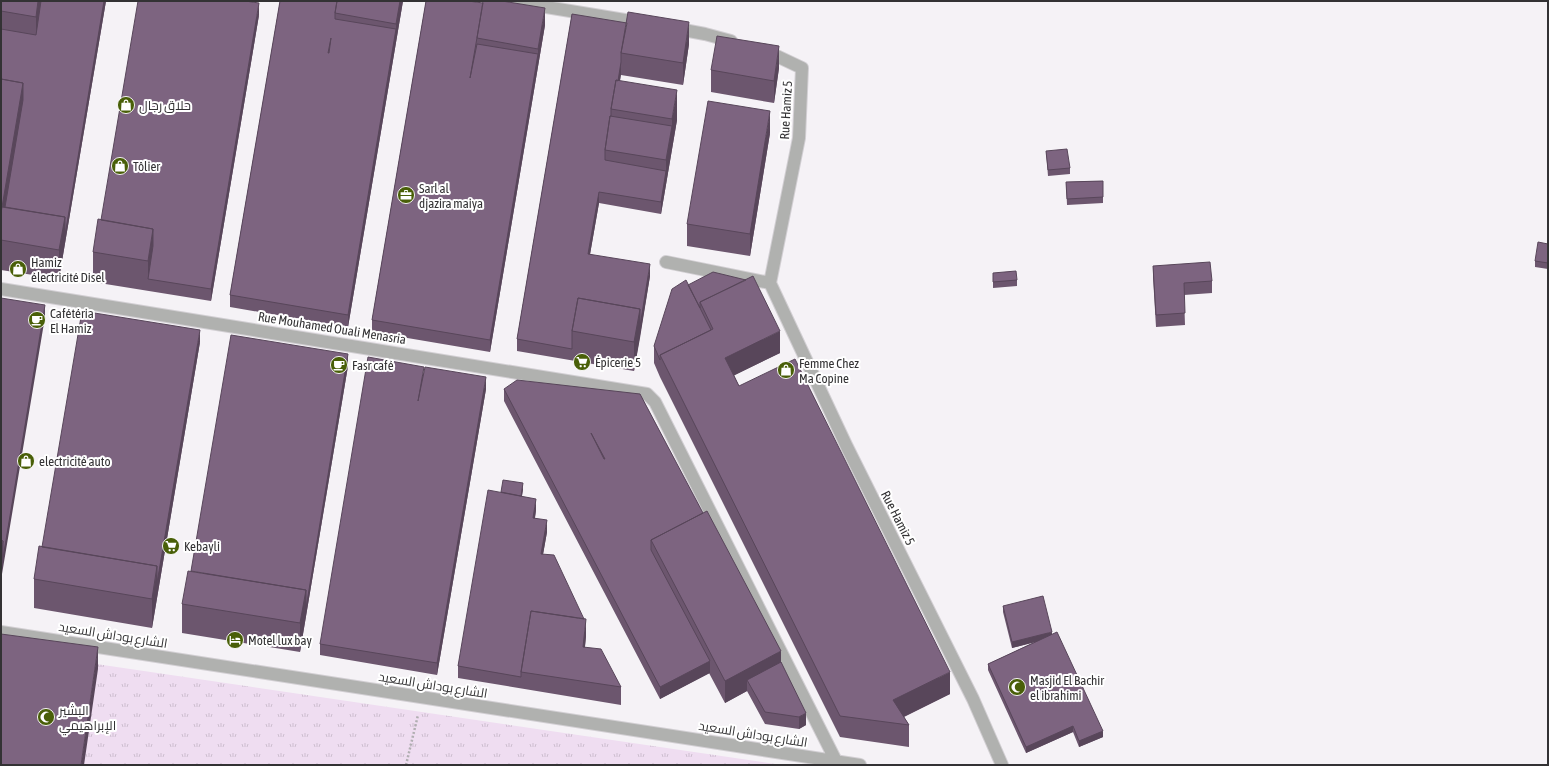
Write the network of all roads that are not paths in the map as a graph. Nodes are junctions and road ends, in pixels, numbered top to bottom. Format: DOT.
graph roads {
  1 [pos="510,1"];
  2 [pos="740,43"];
  3 [pos="754,47"];
  4 [pos="666,262"];
  5 [pos="770,283"];
  6 [pos="1,289"];
  7 [pos="1,632"];
  8 [pos="836,761"];
  9 [pos="860,765"];
  10 [pos="1002,765"];
  1 -- 2 [label="street"];
  3 -- 5 [label="street, Rue Hamiz 5"];
  4 -- 5 [label="street"];
  5 -- 10 [label="street, Rue Hamiz 5"];
  6 -- 8 [label="street, Rue Mouhamed Ouali Menasria"];
  7 -- 8 [label="street, الشارع بوداش السعيد"];
  8 -- 9 [label="street, الشارع بوداش السعيد"];
}
